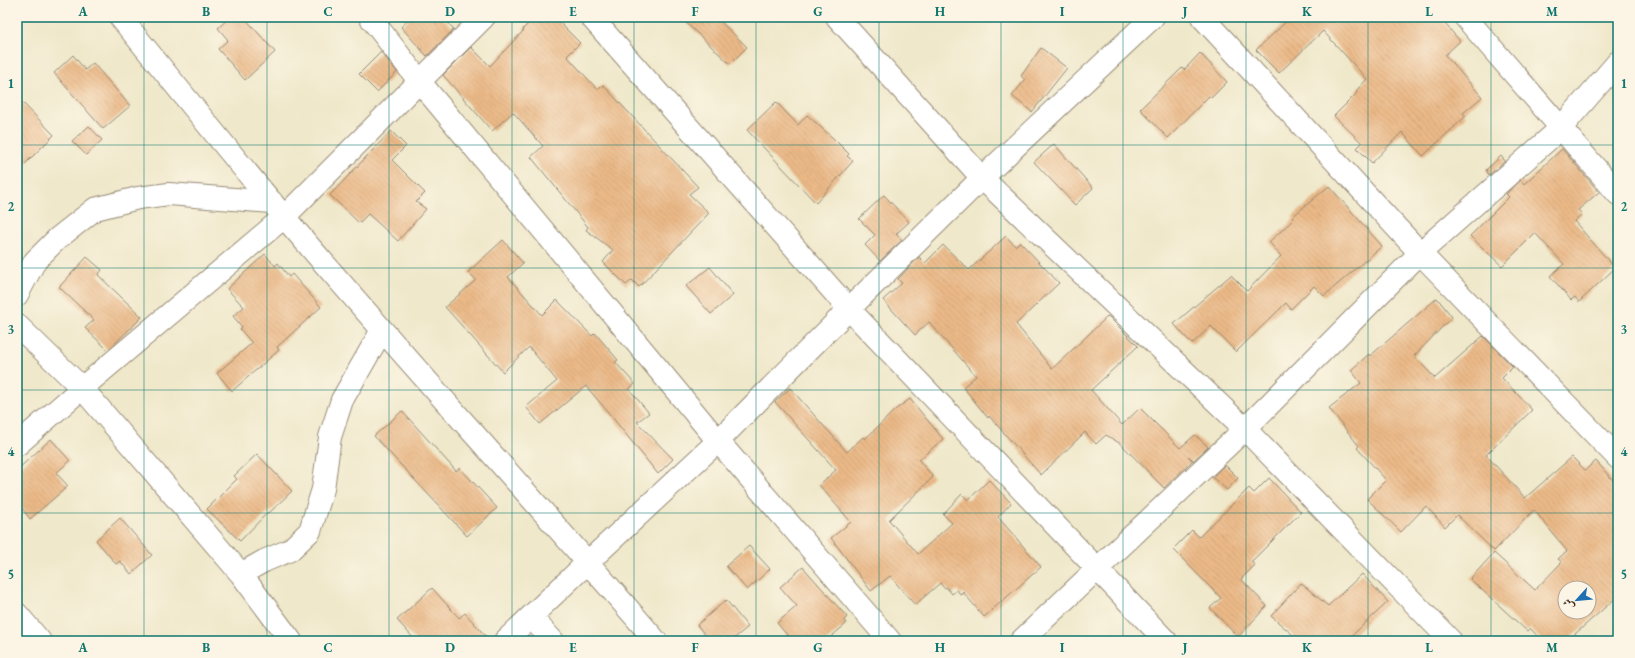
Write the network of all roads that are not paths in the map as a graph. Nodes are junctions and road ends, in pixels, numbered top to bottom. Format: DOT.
graph roads {
  1 [pos="120,17"];
  2 [pos="370,17"];
  3 [pos="484,17"];
  4 [pos="591,17"];
  5 [pos="837,17"];
  6 [pos="1153,17"];
  7 [pos="1202,17"];
  8 [pos="1465,17"];
  9 [pos="1618,62"];
  10 [pos="420,82"];
  11 [pos="1560,129"];
  12 [pos="982,178"];
  13 [pos="1618,194"];
  14 [pos="278,209"];
  15 [pos="1420,253"];
  16 [pos="17,295"];
  17 [pos="849,309"];
  18 [pos="17,325"];
  19 [pos="382,330"];
  20 [pos="82,388"];
  21 [pos="1245,429"];
  22 [pos="718,441"];
  23 [pos="17,445"];
  24 [pos="1618,458"];
  25 [pos="588,562"];
  26 [pos="1097,568"];
  27 [pos="241,574"];
  28 [pos="17,614"];
  29 [pos="531,617"];
  30 [pos="40,641"];
  31 [pos="291,641"];
  32 [pos="505,641"];
  33 [pos="552,641"];
  34 [pos="656,641"];
  35 [pos="890,641"];
  36 [pos="1021,641"];
  37 [pos="1166,641"];
  38 [pos="1451,641"];
  1 -- 14 [label="street"];
  2 -- 10 [label="street"];
  3 -- 10 [label="street"];
  4 -- 17 [label="street"];
  5 -- 12 [label="street"];
  6 -- 12 [label="street"];
  7 -- 15 [label="street"];
  8 -- 11 [label="street"];
  9 -- 11 [label="street"];
  10 -- 14 [label="street"];
  10 -- 22 [label="street"];
  11 -- 13 [label="street"];
  11 -- 15 [label="street"];
  12 -- 17 [label="street"];
  12 -- 21 [label="street"];
  14 -- 16 [label="street"];
  14 -- 19 [label="street"];
  14 -- 20 [label="street"];
  15 -- 21 [label="street"];
  15 -- 24 [label="street"];
  17 -- 22 [label="street"];
  17 -- 26 [label="street"];
  18 -- 20 [label="street"];
  19 -- 25 [label="street"];
  19 -- 27 [label="street"];
  20 -- 23 [label="street"];
  20 -- 27 [label="street"];
  21 -- 26 [label="street"];
  21 -- 38 [label="street"];
  22 -- 25 [label="street"];
  22 -- 35 [label="street"];
  25 -- 29 [label="street"];
  25 -- 34 [label="street"];
  26 -- 36 [label="street"];
  26 -- 37 [label="street"];
  27 -- 31 [label="street"];
  28 -- 30 [label="street"];
  29 -- 32 [label="street"];
  29 -- 33 [label="street"];
}
